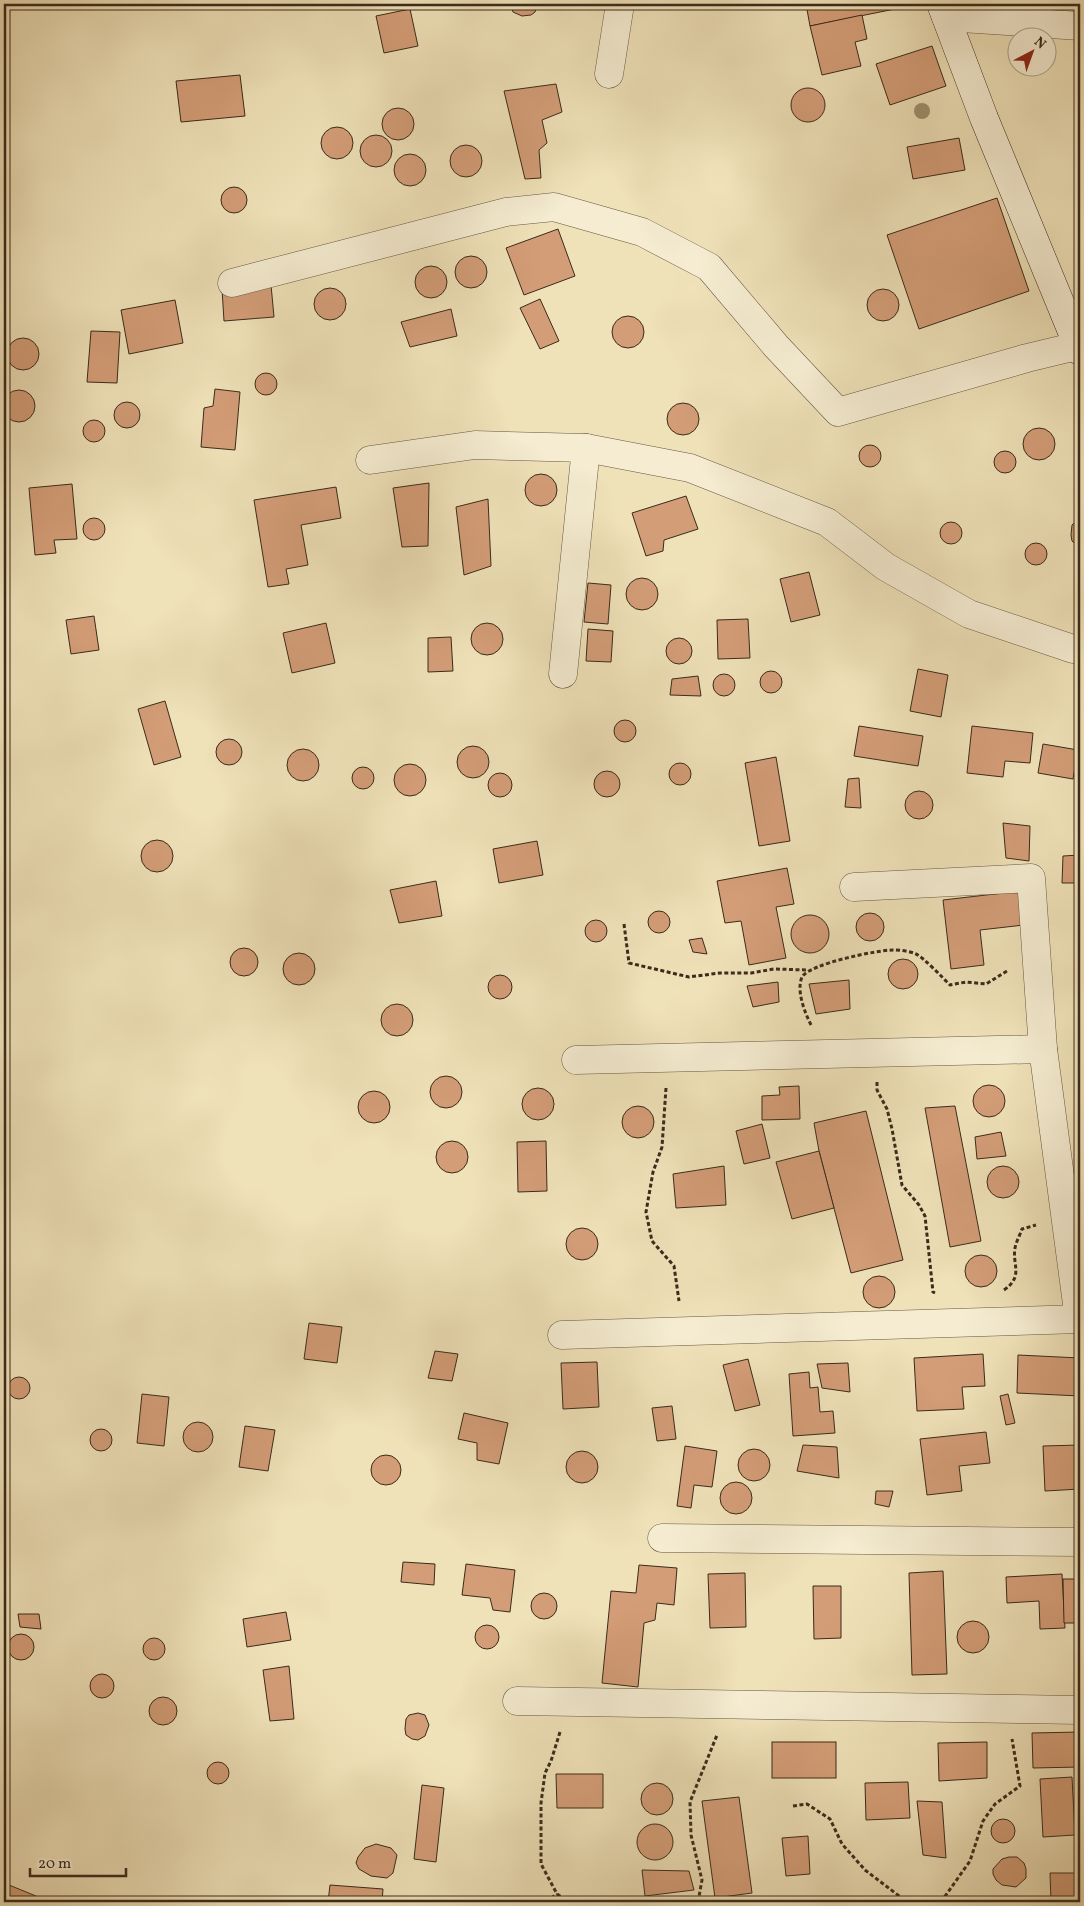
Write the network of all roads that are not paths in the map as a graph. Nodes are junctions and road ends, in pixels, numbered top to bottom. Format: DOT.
graph roads {
  1 [pos="620,4"];
  2 [pos="944,11"];
  3 [pos="1080,26"];
  4 [pos="609,74"];
  5 [pos="232,283"];
  6 [pos="1079,349"];
  7 [pos="586,448"];
  8 [pos="370,460"];
  9 [pos="1080,648"];
  10 [pos="562,674"];
  11 [pos="854,887"];
  12 [pos="1043,1049"];
  13 [pos="576,1060"];
  14 [pos="1080,1319"];
  15 [pos="562,1335"];
  16 [pos="662,1538"];
  17 [pos="1080,1542"];
  18 [pos="517,1701"];
  19 [pos="1080,1710"];
  1 -- 4 [label="street"];
  2 -- 3 [label="street"];
  2 -- 6 [label="street"];
  5 -- 6 [label="street"];
  7 -- 8 [label="street"];
  7 -- 9 [label="street"];
  7 -- 10 [label="street"];
  11 -- 12 [label="street"];
  12 -- 13 [label="street"];
  12 -- 14 [label="street"];
  14 -- 15 [label="street"];
  16 -- 17 [label="street"];
  18 -- 19 [label="street"];
}
